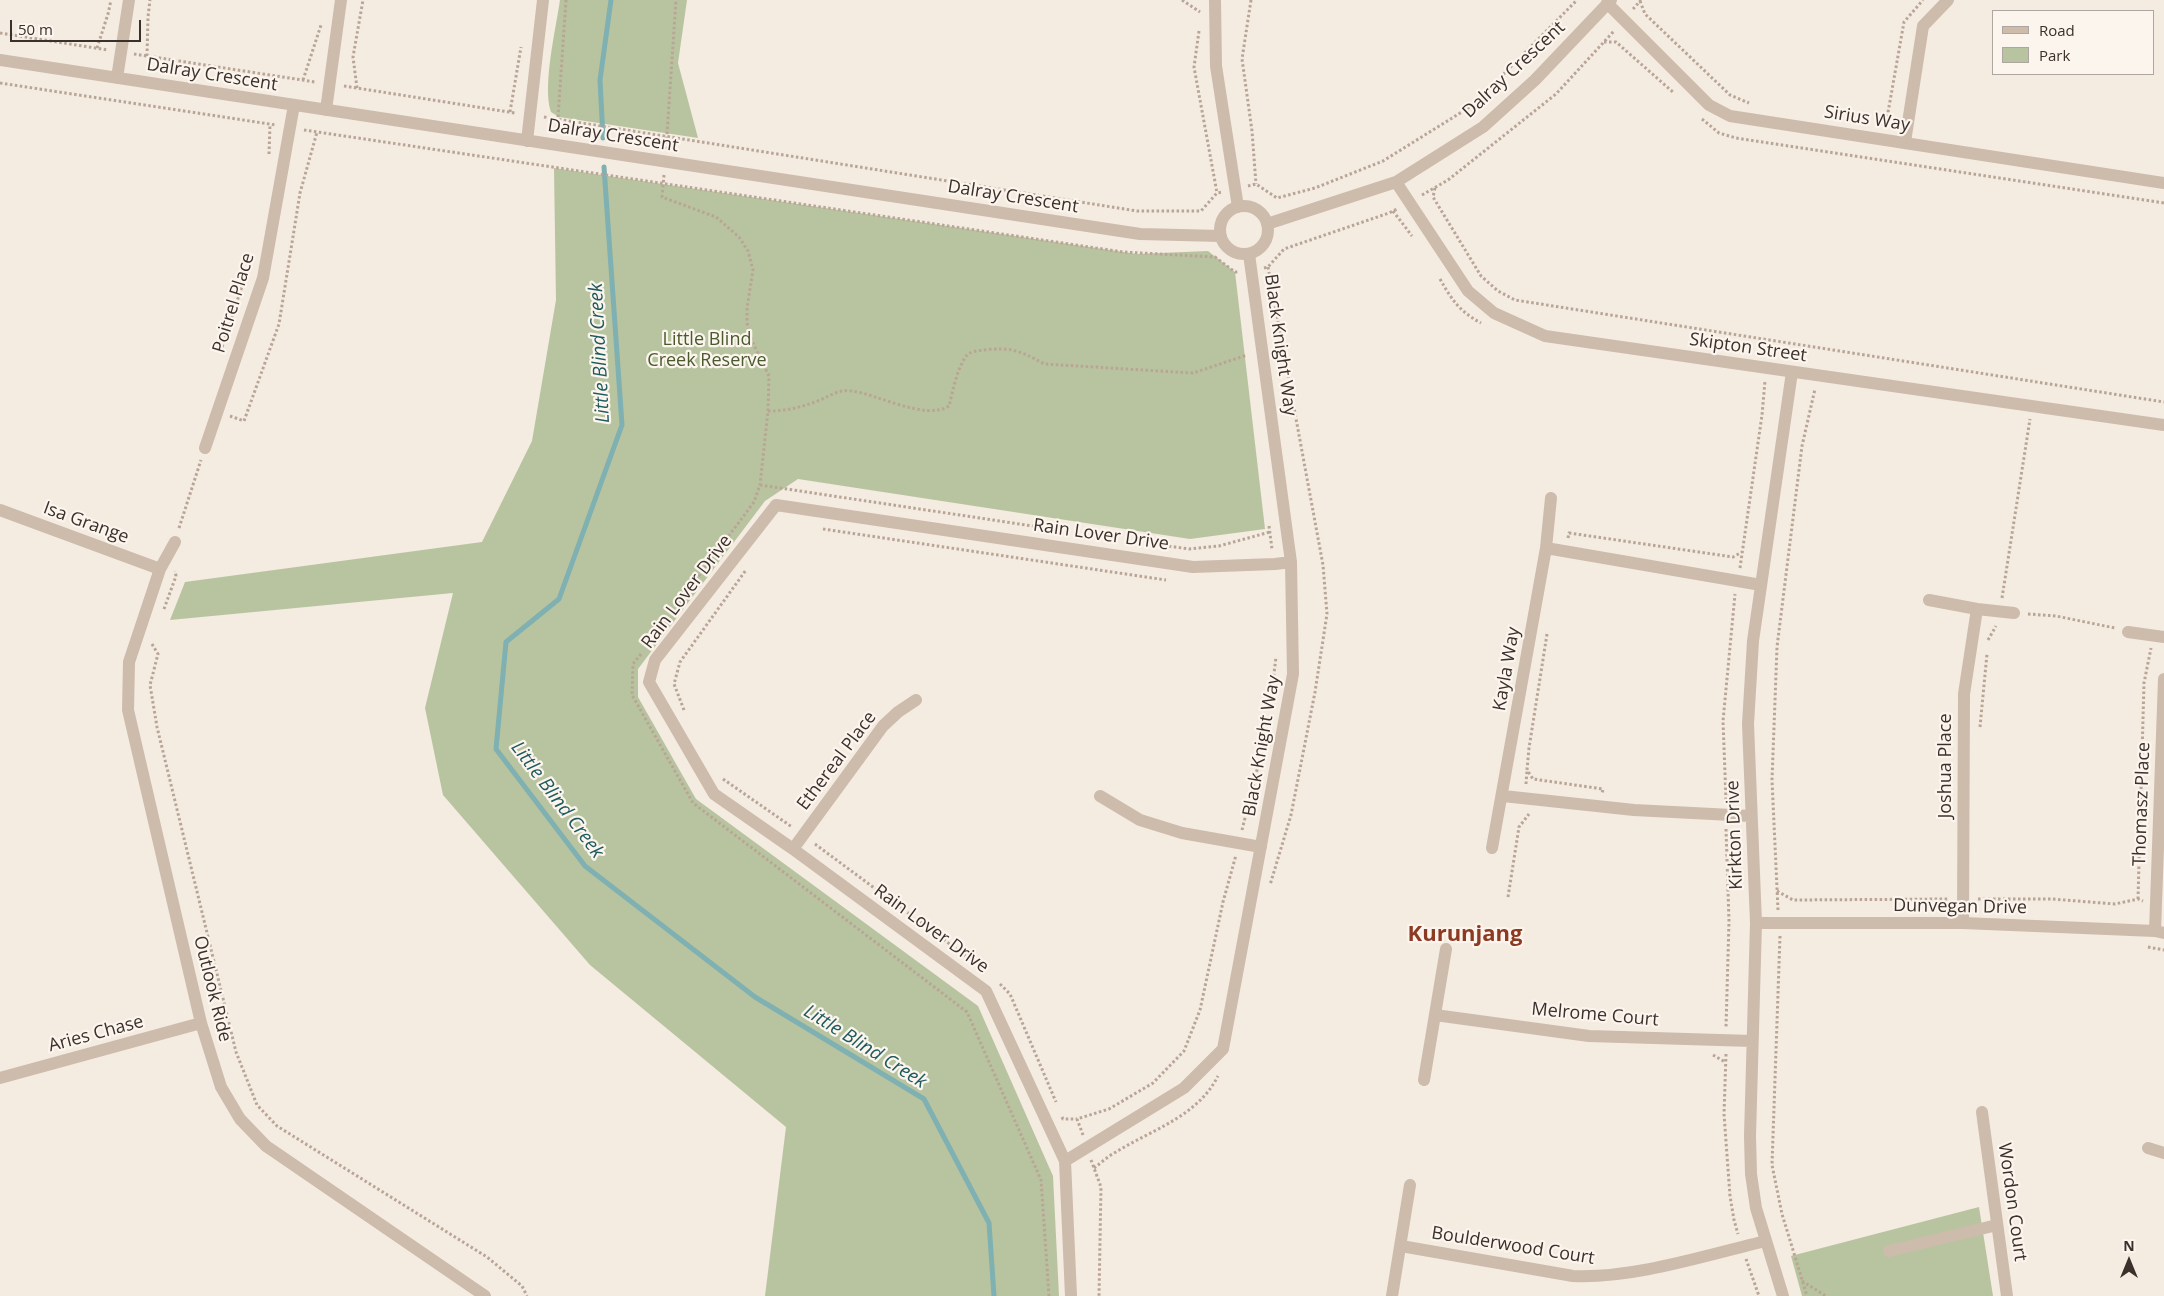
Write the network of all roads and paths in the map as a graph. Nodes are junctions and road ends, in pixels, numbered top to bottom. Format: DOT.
graph roads {
  1 [pos="111,0"];
  2 [pos="129,0"];
  3 [pos="150,0"];
  4 [pos="341,0"];
  5 [pos="363,0"];
  6 [pos="543,0"];
  7 [pos="566,0"];
  8 [pos="676,0"];
  9 [pos="1182,0"];
  10 [pos="1215,0"];
  11 [pos="1251,0"];
  12 [pos="1577,0"];
  13 [pos="1640,0"];
  14 [pos="1923,0"];
  15 [pos="1948,0"];
  16 [pos="1609,2"];
  17 [pos="324,18"];
  18 [pos="1624,19"];
  19 [pos="1200,20"];
  20 [pos="1200,29"];
  21 [pos="0,33"];
  22 [pos="523,38"];
  23 [pos="97,48"];
  24 [pos="121,52"];
  25 [pos="148,56"];
  26 [pos="0,60"];
  27 [pos="118,78"];
  28 [pos="303,80"];
  29 [pos="330,84"];
  30 [pos="357,88"];
  31 [pos="1752,104"];
  32 [pos="294,105"];
  33 [pos="326,110"];
  34 [pos="510,112"];
  35 [pos="530,115"];
  36 [pos="558,120"];
  37 [pos="1870,123"];
  38 [pos="1880,124"];
  39 [pos="1908,129"];
  40 [pos="667,136"];
  41 [pos="527,140"];
  42 [pos="1905,142"];
  43 [pos="556,145"];
  44 [pos="666,162"];
  45 [pos="554,168"];
  46 [pos="597,174"];
  47 [pos="1396,182"];
  48 [pos="663,183"];
  49 [pos="2164,183"];
  50 [pos="1256,184"];
  51 [pos="1435,188"];
  52 [pos="1235,189"];
  53 [pos="1217,193"];
  54 [pos="1410,202"];
  55 [pos="1238,207"];
  56 [pos="1393,211"];
  57 [pos="1268,224"];
  58 [pos="1221,236"];
  59 [pos="1414,238"];
  60 [pos="1249,254"];
  61 [pos="1252,270"];
  62 [pos="1235,272"];
  63 [pos="1439,277"];
  64 [pos="1237,282"];
  65 [pos="1488,327"];
  66 [pos="1246,346"];
  67 [pos="1247,356"];
  68 [pos="1248,365"];
  69 [pos="1792,372"];
  70 [pos="1765,376"];
  71 [pos="1816,386"];
  72 [pos="2164,402"];
  73 [pos="768,411"];
  74 [pos="2022,416"];
  75 [pos="2030,417"];
  76 [pos="2040,419"];
  77 [pos="2164,425"];
  78 [pos="205,448"];
  79 [pos="760,485"];
  80 [pos="1551,498"];
  81 [pos="0,510"];
  82 [pos="1269,523"];
  83 [pos="814,528"];
  84 [pos="1048,529"];
  85 [pos="1270,532"];
  86 [pos="175,542"];
  87 [pos="1152,544"];
  88 [pos="1546,548"];
  89 [pos="1564,552"];
  90 [pos="1742,552"];
  91 [pos="1291,562"];
  92 [pos="1275,564"];
  93 [pos="750,566"];
  94 [pos="160,569"];
  95 [pos="1173,580"];
  96 [pos="1738,581"];
  97 [pos="1761,585"];
  98 [pos="691,587"];
  99 [pos="1929,600"];
  100 [pos="1977,609"];
  101 [pos="164,610"];
  102 [pos="2014,613"];
  103 [pos="1548,630"];
  104 [pos="2128,632"];
  105 [pos="2159,636"];
  106 [pos="154,637"];
  107 [pos="645,649"];
  108 [pos="1277,649"];
  109 [pos="2164,680"];
  110 [pos="916,700"];
  111 [pos="1270,708"];
  112 [pos="684,711"];
  113 [pos="1980,728"];
  114 [pos="1263,746"];
  115 [pos="719,772"];
  116 [pos="1100,796"];
  117 [pos="1503,796"];
  118 [pos="1600,806"];
  119 [pos="1532,810"];
  120 [pos="1726,815"];
  121 [pos="1751,816"];
  122 [pos="1721,831"];
  123 [pos="803,835"];
  124 [pos="1726,836"];
  125 [pos="1239,843"];
  126 [pos="1261,847"];
  127 [pos="1492,848"];
  128 [pos="793,849"];
  129 [pos="1508,897"];
  130 [pos="2138,899"];
  131 [pos="1756,923"];
  132 [pos="1781,923"];
  133 [pos="1963,923"];
  134 [pos="2160,932"];
  135 [pos="1446,949"];
  136 [pos="990,974"];
  137 [pos="996,981"];
  138 [pos="1435,1015"];
  139 [pos="201,1023"];
  140 [pos="1726,1040"];
  141 [pos="1752,1041"];
  142 [pos="0,1078"];
  143 [pos="1424,1080"];
  144 [pos="1982,1112"];
  145 [pos="1077,1119"];
  146 [pos="1087,1148"];
  147 [pos="2148,1148"];
  148 [pos="2164,1153"];
  149 [pos="1065,1161"];
  150 [pos="1410,1185"];
  151 [pos="1997,1225"];
  152 [pos="1766,1241"];
  153 [pos="1401,1246"];
  154 [pos="1743,1247"];
  155 [pos="1889,1251"];
  156 [pos="1802,1281"];
  157 [pos="485,1296"];
  158 [pos="527,1296"];
  159 [pos="1049,1296"];
  160 [pos="1071,1296"];
  161 [pos="1099,1296"];
  162 [pos="1392,1296"];
  163 [pos="1758,1296"];
  164 [pos="1783,1296"];
  165 [pos="1807,1296"];
  166 [pos="1826,1296"];
  167 [pos="2008,1296"];
  1 -- 23 [label="path"];
  2 -- 24 [label="street"];
  3 -- 25 [label="path"];
  4 -- 29 [label="street"];
  5 -- 30 [label="path"];
  6 -- 35 [label="street"];
  7 -- 36 [label="path"];
  8 -- 40 [label="path"];
  9 -- 19 [label="path"];
  10 -- 52 [label="street"];
  11 -- 50 [label="path"];
  12 -- 50 [label="path"];
  13 -- 18 [label="path"];
  13 -- 31 [label="path"];
  14 -- 38 [label="path"];
  15 -- 39 [label="street"];
  16 -- 18 [label="street, Sirius Way"];
  16 -- 47 [label="street, Dalray Crescent"];
  17 -- 28 [label="path"];
  18 -- 42 [label="street, Sirius Way"];
  18 -- 51 [label="path"];
  20 -- 53 [label="path"];
  21 -- 23 [label="path"];
  22 -- 34 [label="path"];
  23 -- 24 [label="path"];
  24 -- 25 [label="path"];
  24 -- 27 [label="street"];
  25 -- 28 [label="path"];
  26 -- 27 [label="street, Dalray Crescent"];
  27 -- 32 [label="street, Dalray Crescent"];
  28 -- 29 [label="path"];
  29 -- 30 [label="path"];
  29 -- 33 [label="street"];
  30 -- 34 [label="path"];
  32 -- 33 [label="street, Dalray Crescent"];
  32 -- 78 [label="street, Poitrel Place"];
  33 -- 41 [label="street, Dalray Crescent"];
  34 -- 35 [label="path"];
  35 -- 36 [label="path"];
  35 -- 41 [label="street"];
  36 -- 40 [label="path"];
  36 -- 43 [label="path"];
  37 -- 38 [label="path"];
  38 -- 39 [label="path"];
  39 -- 42 [label="street"];
  40 -- 44 [label="path"];
  40 -- 53 [label="path"];
  41 -- 43 [label="street, Dalray Crescent"];
  42 -- 49 [label="street, Sirius Way"];
  43 -- 44 [label="street, Dalray Crescent"];
  43 -- 45 [label="path"];
  44 -- 48 [label="path"];
  44 -- 58 [label="street, Dalray Crescent"];
  46 -- 48 [label="path"];
  47 -- 54 [label="street, Skipton Street"];
  47 -- 57 [label="street, Dalray Crescent"];
  48 -- 62 [label="path"];
  48 -- 73 [label="path"];
  50 -- 52 [label="path"];
  51 -- 54 [label="path"];
  51 -- 72 [label="path"];
  52 -- 53 [label="path"];
  52 -- 55 [label="street"];
  54 -- 56 [label="path"];
  54 -- 69 [label="street, Skipton Street"];
  55 -- 57 [label="street"];
  55 -- 58 [label="street"];
  56 -- 59 [label="path"];
  56 -- 61 [label="path"];
  57 -- 60 [label="street"];
  58 -- 60 [label="street"];
  60 -- 61 [label="street, Black Knight Way"];
  61 -- 62 [label="path"];
  61 -- 91 [label="street, Black Knight Way"];
  62 -- 64 [label="path"];
  63 -- 65 [label="path"];
  66 -- 67 [label="path"];
  67 -- 68 [label="path"];
  67 -- 73 [label="path"];
  69 -- 77 [label="street, Skipton Street"];
  69 -- 97 [label="street, Kirkton Drive"];
  70 -- 90 [label="path"];
  71 -- 132 [label="path"];
  73 -- 79 [label="path"];
  74 -- 75 [label="path"];
  75 -- 76 [label="path"];
  75 -- 102 [label="path"];
  78 -- 86 [label="path"];
  79 -- 84 [label="path"];
  79 -- 98 [label="path"];
  80 -- 88 [label="street, Kayla Way"];
  81 -- 94 [label="street, Isa Grange"];
  82 -- 85 [label="path"];
  83 -- 95 [label="path"];
  85 -- 87 [label="path"];
  85 -- 92 [label="path"];
  86 -- 94 [label="street, Outlook Ride"];
  86 -- 101 [label="path"];
  88 -- 89 [label="street"];
  88 -- 117 [label="street, Kayla Way"];
  89 -- 90 [label="path"];
  89 -- 96 [label="street"];
  90 -- 96 [label="path"];
  91 -- 92 [label="street, Rain Lover Drive"];
  91 -- 126 [label="street, Black Knight Way"];
  92 -- 128 [label="street, Rain Lover Drive"];
  93 -- 112 [label="path"];
  94 -- 139 [label="street, Outlook Ride"];
  96 -- 97 [label="street"];
  96 -- 120 [label="path"];
  97 -- 121 [label="street, Kirkton Drive"];
  99 -- 100 [label="street"];
  100 -- 102 [label="street"];
  100 -- 133 [label="street, Joshua Place"];
  102 -- 104 [label="path"];
  102 -- 113 [label="path"];
  103 -- 118 [label="path"];
  104 -- 105 [label="street"];
  105 -- 130 [label="path"];
  106 -- 158 [label="path"];
  107 -- 159 [label="path"];
  108 -- 111 [label="path"];
  109 -- 134 [label="street, Thomasz Place"];
  110 -- 123 [label="street, Ethereal Place"];
  114 -- 125 [label="path"];
  115 -- 123 [label="path"];
  116 -- 125 [label="street"];
  117 -- 118 [label="street"];
  117 -- 127 [label="street, Kayla Way"];
  118 -- 120 [label="street"];
  119 -- 129 [label="path"];
  120 -- 121 [label="street"];
  120 -- 124 [label="path"];
  121 -- 131 [label="street, Kirkton Drive"];
  122 -- 124 [label="path"];
  123 -- 128 [label="street, Ethereal Place"];
  123 -- 136 [label="path"];
  124 -- 140 [label="path"];
  125 -- 126 [label="street"];
  125 -- 145 [label="path"];
  126 -- 146 [label="street, Black Knight Way"];
  128 -- 149 [label="street, Rain Lover Drive"];
  131 -- 132 [label="street, Dunvegan Drive"];
  131 -- 141 [label="street, Kirkton Drive"];
  132 -- 133 [label="street, Dunvegan Drive"];
  132 -- 156 [label="path"];
  133 -- 134 [label="street, Dunvegan Drive"];
  135 -- 138 [label="street"];
  137 -- 145 [label="path"];
  138 -- 140 [label="street, Melrome Court"];
  138 -- 143 [label="street"];
  139 -- 142 [label="street, Aries Chase"];
  139 -- 157 [label="street, Outlook Ride"];
  140 -- 141 [label="street, Melrome Court"];
  140 -- 154 [label="path"];
  141 -- 152 [label="street, Kirkton Drive"];
  144 -- 151 [label="street, Wordon Court"];
  145 -- 146 [label="path"];
  146 -- 149 [label="street, Black Knight Way"];
  146 -- 161 [label="path"];
  147 -- 148 [label="street"];
  149 -- 160 [label="street, Rain Lover Drive"];
  150 -- 153 [label="street"];
  151 -- 155 [label="street"];
  151 -- 167 [label="street, Wordon Court"];
  152 -- 154 [label="street, Boulderwood Court"];
  152 -- 164 [label="street, Kirkton Drive"];
  153 -- 154 [label="street, Boulderwood Court"];
  153 -- 162 [label="street"];
  154 -- 163 [label="path"];
  156 -- 165 [label="path"];
  156 -- 166 [label="path"];
}
